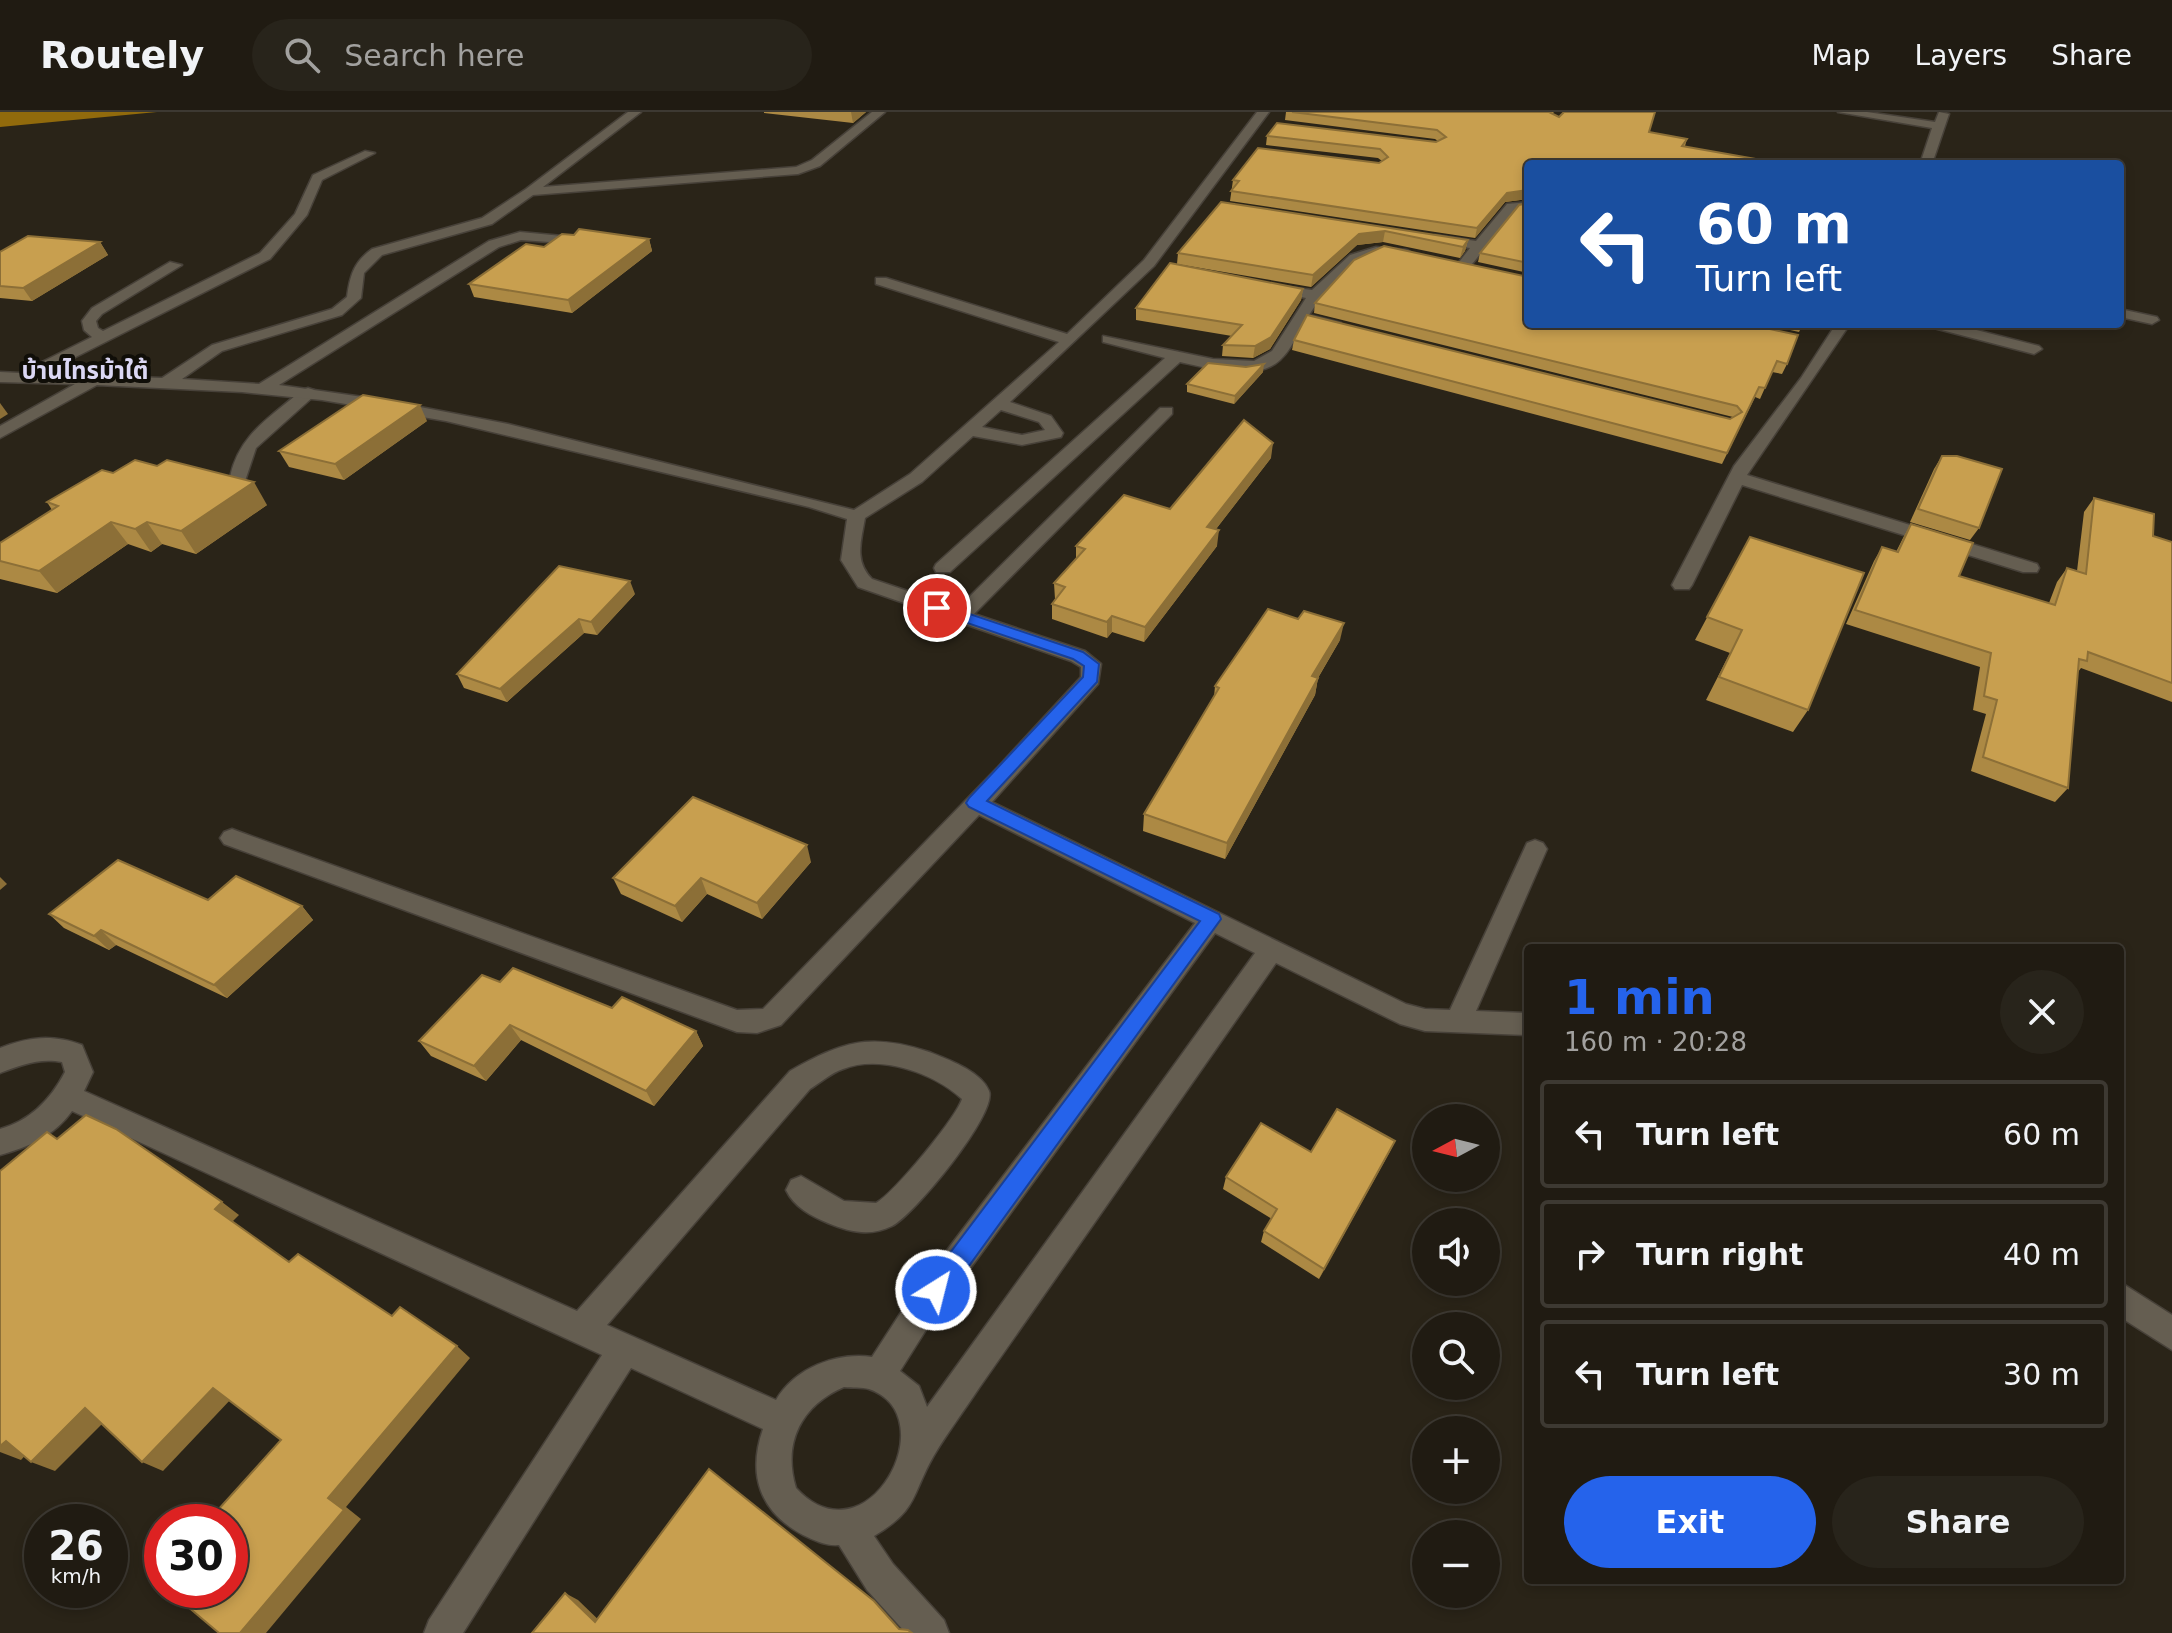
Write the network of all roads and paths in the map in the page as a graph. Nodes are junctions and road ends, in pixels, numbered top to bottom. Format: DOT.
graph roads {
  1 [pos="635,112"];
  2 [pos="879,112"];
  3 [pos="1844,112"];
  4 [pos="1944,112"];
  5 [pos="1263,119"];
  6 [pos="1940,126"];
  7 [pos="369,153"];
  8 [pos="1927,160"];
  9 [pos="530,192"];
  10 [pos="1524,206"];
  11 [pos="1419,237"];
  12 [pos="573,241"];
  13 [pos="1480,246"];
  14 [pos="1423,258"];
  15 [pos="175,265"];
  16 [pos="1463,266"];
  17 [pos="881,281"];
  18 [pos="1253,283"];
  19 [pos="1315,295"];
  20 [pos="2124,314"];
  21 [pos="1300,317"];
  22 [pos="2152,320"];
  23 [pos="1840,328"];
  24 [pos="1951,328"];
  25 [pos="1346,329"];
  26 [pos="104,338"];
  27 [pos="1108,339"];
  28 [pos="1070,340"];
  29 [pos="2034,349"];
  30 [pos="1177,356"];
  31 [pos="0,377"];
  32 [pos="23,378"];
  33 [pos="91,382"];
  34 [pos="162,385"];
  35 [pos="262,389"];
  36 [pos="308,393"];
  37 [pos="999,404"];
  38 [pos="1166,411"];
  39 [pos="970,430"];
  40 [pos="0,433"];
  41 [pos="1055,433"];
  42 [pos="1083,441"];
  43 [pos="239,477"];
  44 [pos="1737,478"];
  45 [pos="856,516"];
  46 [pos="943,568"];
  47 [pos="2030,568"];
  48 [pos="1682,585"];
  49 [pos="961,616"];
  50 [pos="975,803"];
  51 [pos="232,838"];
  52 [pos="1535,849"];
  53 [pos="1212,919"];
  54 [pos="1271,950"];
  55 [pos="1458,1021"];
  56 [pos="1524,1024"];
  57 [pos="0,1061"];
  58 [pos="69,1097"];
  59 [pos="0,1142"];
  60 [pos="801,1190"];
  61 [pos="2124,1301"];
  62 [pos="583,1329"];
  63 [pos="2172,1334"];
  64 [pos="625,1349"];
  65 [pos="879,1375"];
  66 [pos="782,1420"];
  67 [pos="917,1452"];
  68 [pos="849,1529"];
  69 [pos="442,1633"];
  70 [pos="931,1633"];
  1 -- 9 [label="street"];
  2 -- 9 [label="street"];
  3 -- 6 [label="street"];
  4 -- 6 [label="street"];
  5 -- 28 [label="street"];
  6 -- 8 [label="street"];
  7 -- 26 [label="street"];
  9 -- 34 [label="street"];
  10 -- 13 [label="street"];
  11 -- 13 [label="street"];
  12 -- 35 [label="street"];
  13 -- 16 [label="street"];
  14 -- 19 [label="street"];
  15 -- 26 [label="street"];
  17 -- 28 [label="street"];
  18 -- 19 [label="street"];
  19 -- 21 [label="street"];
  20 -- 22 [label="street"];
  21 -- 25 [label="street"];
  21 -- 30 [label="street"];
  23 -- 44 [label="street"];
  24 -- 29 [label="street"];
  26 -- 32 [label="street"];
  27 -- 30 [label="street"];
  28 -- 37 [label="street"];
  30 -- 42 [label="street"];
  31 -- 32 [label="street"];
  32 -- 33 [label="street"];
  33 -- 34 [label="street"];
  33 -- 40 [label="street"];
  34 -- 35 [label="street"];
  35 -- 36 [label="street"];
  36 -- 43 [label="street"];
  36 -- 45 [label="street"];
  37 -- 39 [label="street"];
  37 -- 41 [label="street"];
  38 -- 49 [label="street"];
  39 -- 41 [label="street"];
  39 -- 45 [label="street"];
  41 -- 42 [label="street"];
  42 -- 46 [label="street"];
  44 -- 47 [label="street"];
  44 -- 48 [label="street"];
  45 -- 49 [label="street"];
  49 -- 50 [label="street"];
  50 -- 51 [label="street"];
  50 -- 53 [label="street"];
  52 -- 55 [label="street"];
  53 -- 54 [label="street"];
  53 -- 65 [label="street"];
  54 -- 55 [label="street"];
  54 -- 67 [label="street"];
  55 -- 56 [label="street"];
  57 -- 58 [label="street"];
  58 -- 59 [label="street"];
  58 -- 62 [label="street"];
  60 -- 62 [label="street"];
  61 -- 63 [label="street"];
  62 -- 64 [label="street"];
  64 -- 66 [label="street"];
  64 -- 69 [label="street"];
  65 -- 66 [label="street"];
  65 -- 67 [label="street"];
  66 -- 68 [label="street"];
  67 -- 68 [label="street"];
  68 -- 70 [label="street"];
}
